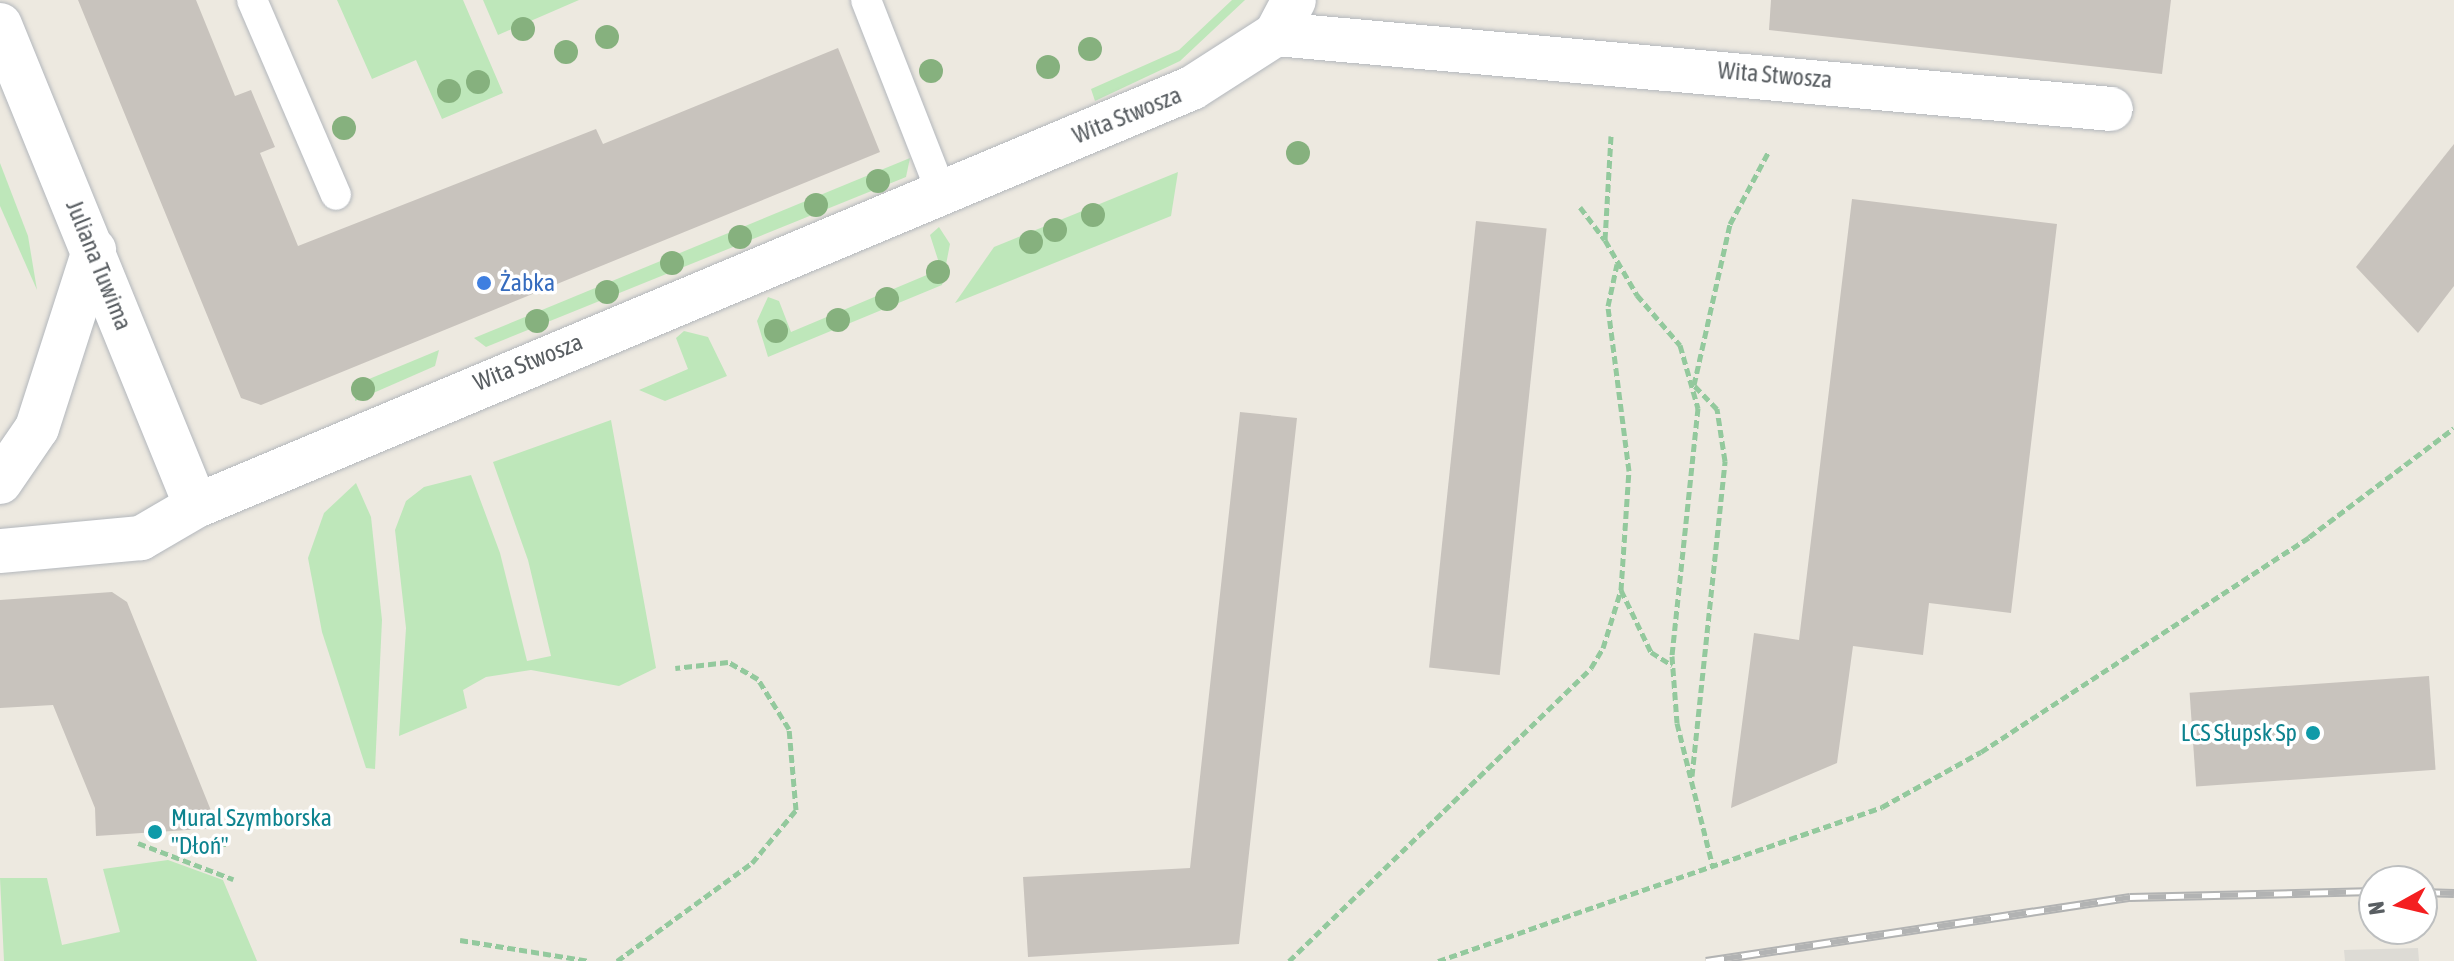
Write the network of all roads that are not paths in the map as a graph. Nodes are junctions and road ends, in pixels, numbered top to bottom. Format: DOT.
graph roads {
  1 [pos="252,0"];
  2 [pos="866,0"];
  3 [pos="1285,17"];
  4 [pos="0,25"];
  5 [pos="2111,109"];
  6 [pos="941,191"];
  7 [pos="336,195"];
  8 [pos="94,250"];
  9 [pos="0,482"];
  10 [pos="196,506"];
  11 [pos="0,551"];
  1 -- 7 [label="lane"];
  2 -- 6 [label="lane"];
  3 -- 5 [label="street, Wita Stwosza"];
  3 -- 6 [label="street, Wita Stwosza"];
  4 -- 8 [label="street, Juliana Tuwima"];
  6 -- 10 [label="street, Wita Stwosza"];
  8 -- 9 [label="street"];
  8 -- 10 [label="street, Juliana Tuwima"];
  10 -- 11 [label="street, Wita Stwosza"];
}
